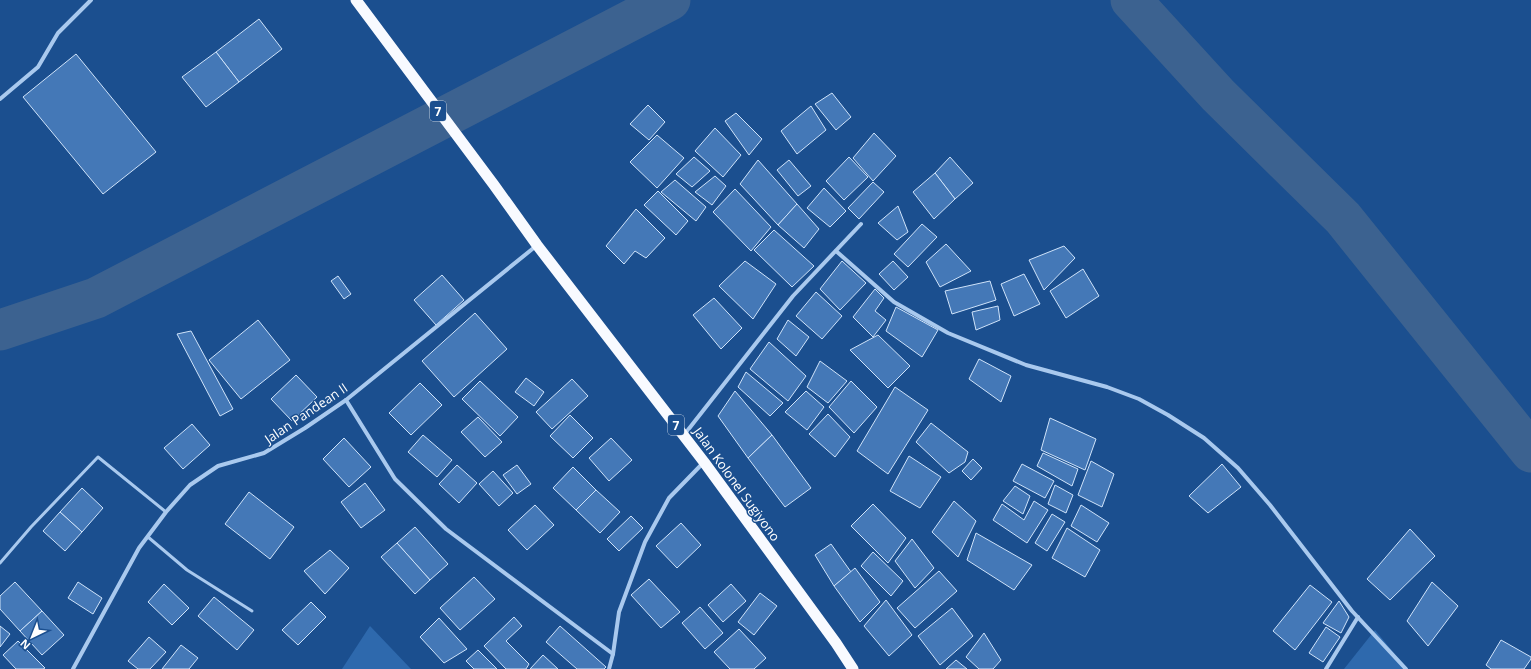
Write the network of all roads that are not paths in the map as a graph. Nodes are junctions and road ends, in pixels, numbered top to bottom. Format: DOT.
graph roads {
  1 [pos="91,0"];
  2 [pos="356,0"];
  3 [pos="0,99"];
  4 [pos="861,224"];
  5 [pos="537,245"];
  6 [pos="836,251"];
  7 [pos="346,400"];
  8 [pos="684,436"];
  9 [pos="704,462"];
  10 [pos="166,512"];
  11 [pos="148,537"];
  12 [pos="0,563"];
  13 [pos="252,611"];
  14 [pos="1358,617"];
  15 [pos="613,654"];
  16 [pos="73,669"];
  17 [pos="609,669"];
  18 [pos="853,669"];
  19 [pos="1326,669"];
  20 [pos="1406,669"];
  1 -- 3 [label="street"];
  2 -- 5 [label="highway, Jalan Kolonel Sugiyono / 7"];
  4 -- 6 [label="street"];
  5 -- 7 [label="street, Jalan Pandean II"];
  5 -- 8 [label="highway, Jalan Kolonel Sugiyono / 7"];
  6 -- 8 [label="street"];
  6 -- 14 [label="street"];
  7 -- 10 [label="street, Jalan Pandean II"];
  7 -- 15 [label="street"];
  8 -- 9 [label="highway, Jalan Kolonel Sugiyono / 7"];
  9 -- 15 [label="street"];
  9 -- 18 [label="highway, Jalan Kolonel Sugiyono / 7"];
  10 -- 11 [label="street, Jalan Pandean II"];
  10 -- 12 [label="lane"];
  11 -- 13 [label="lane"];
  11 -- 16 [label="street, Jalan Pandean II"];
  14 -- 19 [label="street"];
  14 -- 20 [label="street"];
  15 -- 17 [label="street"];
}
